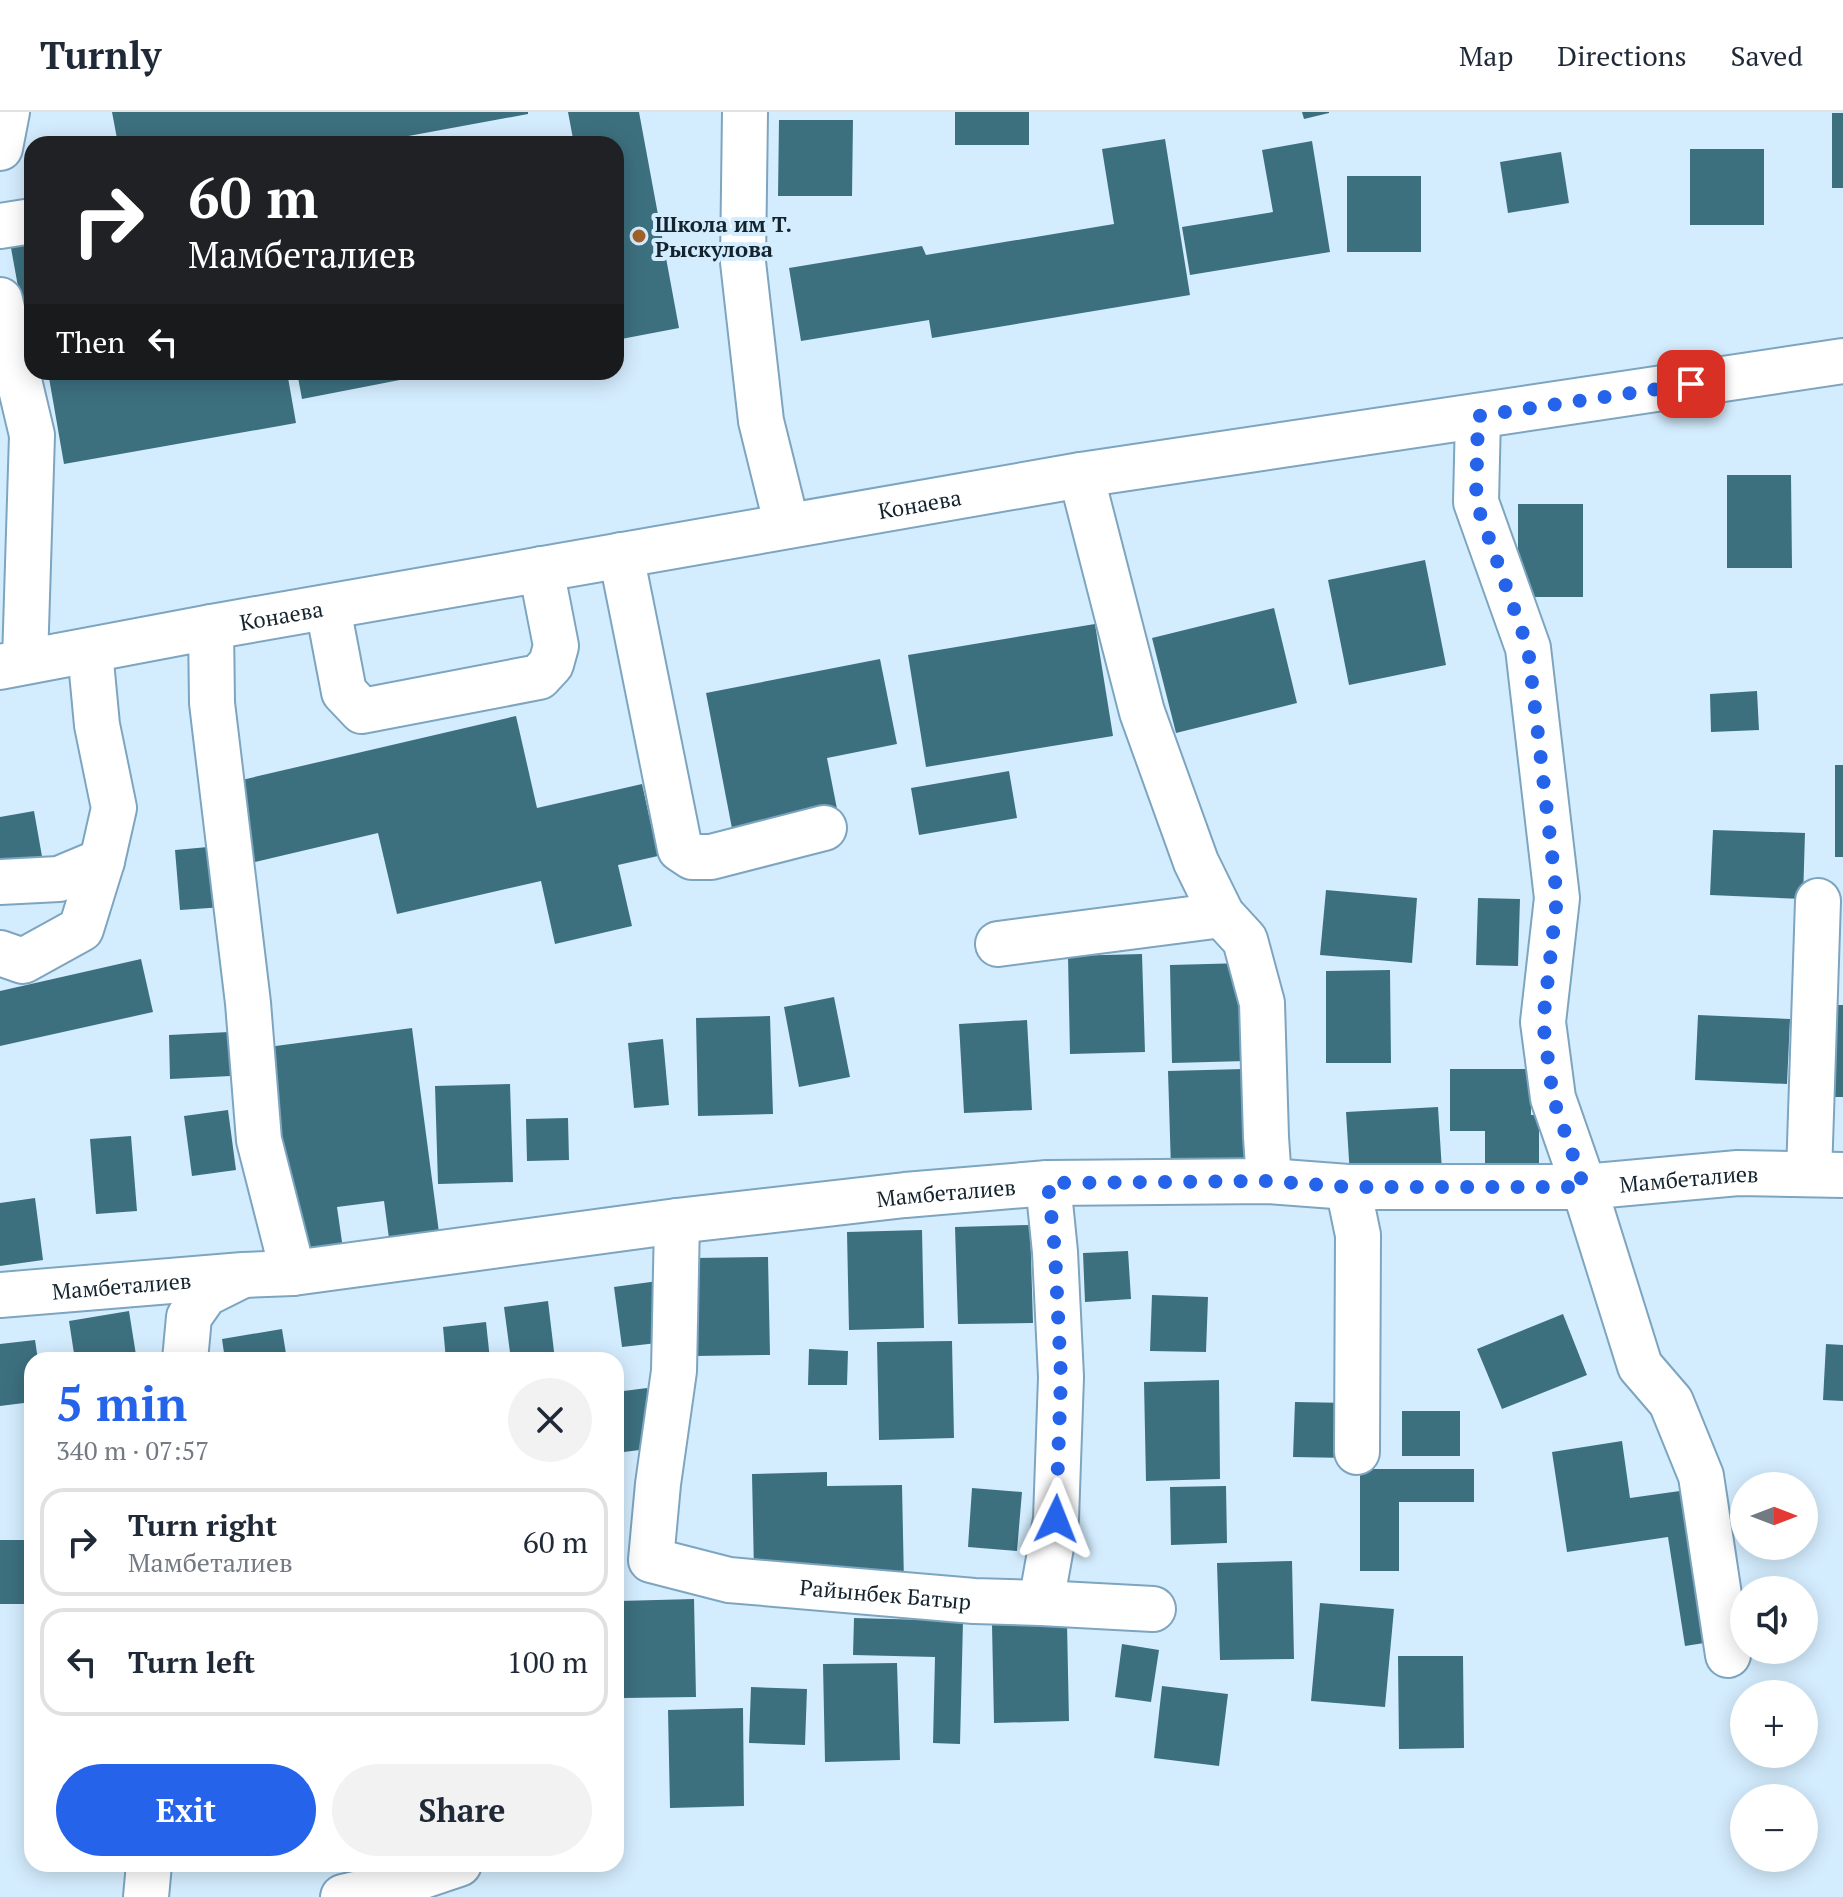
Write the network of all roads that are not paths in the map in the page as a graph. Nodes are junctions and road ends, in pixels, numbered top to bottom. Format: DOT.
graph roads {
  1 [pos="7,112"];
  2 [pos="745,112"];
  3 [pos="0,148"];
  4 [pos="24,222"];
  5 [pos="0,226"];
  6 [pos="0,300"];
  7 [pos="1843,361"];
  8 [pos="1478,416"];
  9 [pos="1081,475"];
  10 [pos="787,526"];
  11 [pos="621,555"];
  12 [pos="541,569"];
  13 [pos="328,608"];
  14 [pos="211,627"];
  15 [pos="90,651"];
  16 [pos="13,664"];
  17 [pos="824,828"];
  18 [pos="102,861"];
  19 [pos="0,882"];
  20 [pos="1818,901"];
  21 [pos="1222,915"];
  22 [pos="998,944"];
  23 [pos="0,953"];
  24 [pos="1826,1174"];
  25 [pos="1269,1181"];
  26 [pos="1048,1183"];
  27 [pos="1348,1187"];
  28 [pos="1584,1187"];
  29 [pos="677,1221"];
  30 [pos="293,1273"];
  31 [pos="243,1275"];
  32 [pos="0,1295"];
  33 [pos="186,1352"];
  34 [pos="1357,1452"];
  35 [pos="1041,1603"];
  36 [pos="1153,1609"];
  37 [pos="1728,1655"];
  38 [pos="148,1872"];
  39 [pos="435,1872"];
  40 [pos="146,1897"];
  41 [pos="343,1897"];
  1 -- 3 [label="street"];
  2 -- 10 [label="street"];
  4 -- 5 [label="street"];
  6 -- 16 [label="street"];
  7 -- 8 [label="street, Конаева"];
  8 -- 9 [label="street, Конаева"];
  8 -- 28 [label="street"];
  9 -- 10 [label="street, Конаева"];
  9 -- 21 [label="street"];
  10 -- 11 [label="street, Конаева"];
  11 -- 12 [label="street, Конаева"];
  11 -- 17 [label="street"];
  12 -- 13 [label="street, Конаева"];
  12 -- 13 [label="street"];
  13 -- 14 [label="street, Конаева"];
  14 -- 15 [label="street, Конаева"];
  14 -- 30 [label="street"];
  15 -- 16 [label="street, Конаева"];
  15 -- 18 [label="street"];
  18 -- 19 [label="street"];
  18 -- 23 [label="street"];
  20 -- 24 [label="street"];
  21 -- 22 [label="street"];
  21 -- 25 [label="street"];
  24 -- 28 [label="street, Мамбеталиев"];
  25 -- 26 [label="street, Мамбеталиев"];
  25 -- 27 [label="street, Мамбеталиев"];
  26 -- 29 [label="street, Мамбеталиев"];
  26 -- 35 [label="street"];
  27 -- 28 [label="street, Мамбеталиев"];
  27 -- 34 [label="street"];
  28 -- 37 [label="street"];
  29 -- 30 [label="street, Мамбеталиев"];
  29 -- 35 [label="street, Райынбек Батыр"];
  30 -- 31 [label="street, Мамбеталиев"];
  31 -- 32 [label="street, Мамбеталиев"];
  31 -- 33 [label="street, Мамбеталиев"];
  35 -- 36 [label="street"];
  38 -- 40 [label="street"];
  39 -- 41 [label="street"];
}
